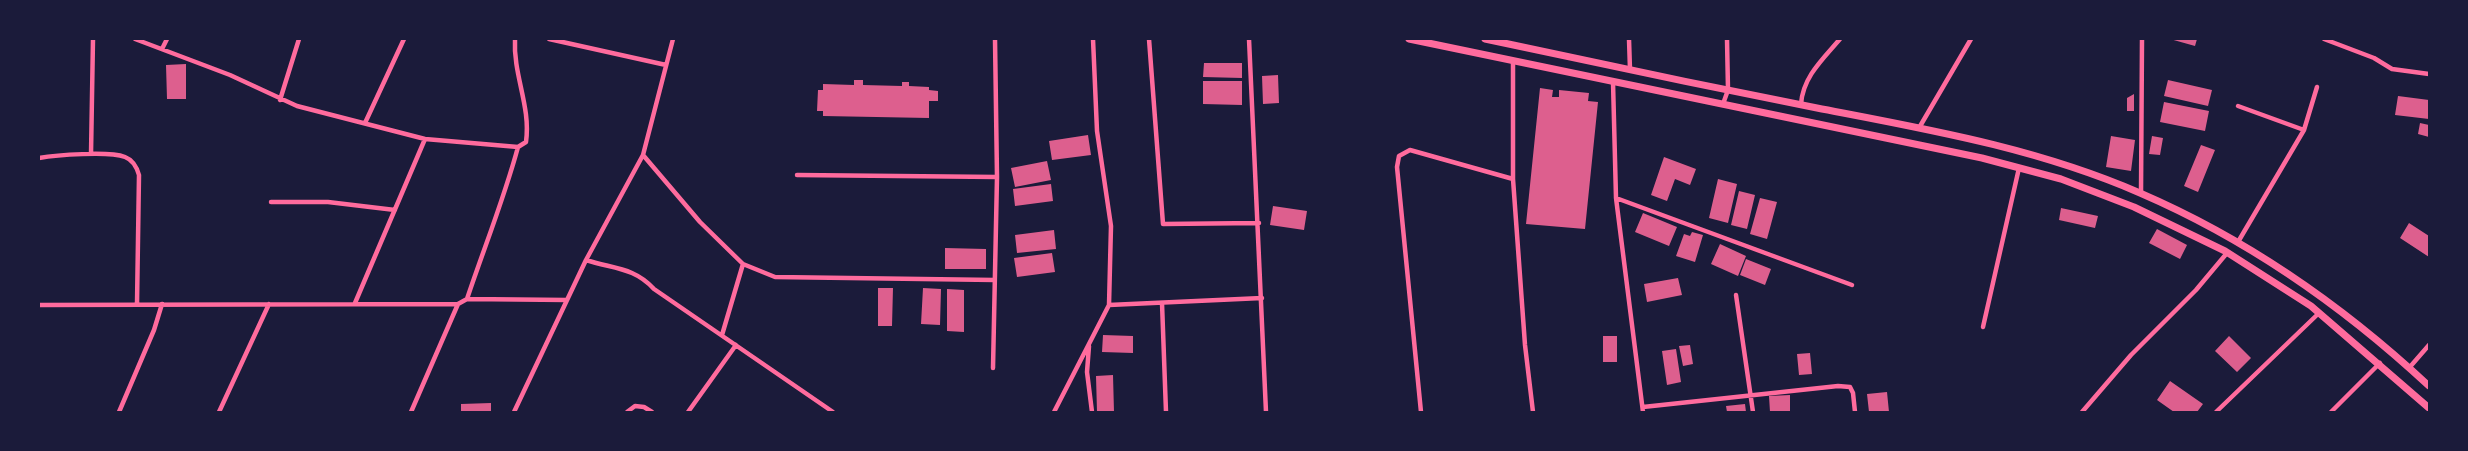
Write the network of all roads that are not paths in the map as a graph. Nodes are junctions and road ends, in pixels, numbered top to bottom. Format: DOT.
graph roads {
  1 [pos="93,39"];
  2 [pos="135,39"];
  3 [pos="167,39"];
  4 [pos="299,39"];
  5 [pos="404,39"];
  6 [pos="515,39"];
  7 [pos="549,39"];
  8 [pos="673,39"];
  9 [pos="995,39"];
  10 [pos="1093,39"];
  11 [pos="1149,39"];
  12 [pos="1249,39"];
  13 [pos="1409,39"];
  14 [pos="1485,39"];
  15 [pos="1629,39"];
  16 [pos="1727,39"];
  17 [pos="1839,39"];
  18 [pos="1971,39"];
  19 [pos="2142,39"];
  20 [pos="2324,39"];
  21 [pos="162,49"];
  22 [pos="1513,60"];
  23 [pos="666,65"];
  24 [pos="1630,70"];
  25 [pos="2429,74"];
  26 [pos="1613,82"];
  27 [pos="2317,87"];
  28 [pos="1728,90"];
  29 [pos="280,100"];
  30 [pos="1723,104"];
  31 [pos="1801,104"];
  32 [pos="2238,105"];
  33 [pos="365,123"];
  34 [pos="1919,128"];
  35 [pos="2304,130"];
  36 [pos="425,139"];
  37 [pos="518,147"];
  38 [pos="91,154"];
  39 [pos="643,155"];
  40 [pos="39,158"];
  41 [pos="2019,168"];
  42 [pos="797,175"];
  43 [pos="997,177"];
  44 [pos="1513,179"];
  45 [pos="2141,193"];
  46 [pos="1616,198"];
  47 [pos="271,202"];
  48 [pos="395,210"];
  49 [pos="1259,223"];
  50 [pos="2238,242"];
  51 [pos="2227,253"];
  52 [pos="586,260"];
  53 [pos="743,264"];
  54 [pos="995,280"];
  55 [pos="1852,285"];
  56 [pos="1736,295"];
  57 [pos="1262,298"];
  58 [pos="467,299"];
  59 [pos="567,300"];
  60 [pos="355,303"];
  61 [pos="1162,303"];
  62 [pos="137,304"];
  63 [pos="162,304"];
  64 [pos="269,304"];
  65 [pos="458,304"];
  66 [pos="39,305"];
  67 [pos="1109,306"];
  68 [pos="2319,313"];
  69 [pos="1983,327"];
  70 [pos="722,335"];
  71 [pos="1089,344"];
  72 [pos="736,345"];
  73 [pos="2429,345"];
  74 [pos="2380,363"];
  75 [pos="993,368"];
  76 [pos="2409,368"];
  77 [pos="2429,386"];
  78 [pos="1751,394"];
  79 [pos="2429,408"];
  80 [pos="1643,409"];
  81 [pos="118,412"];
  82 [pos="219,412"];
  83 [pos="411,412"];
  84 [pos="514,412"];
  85 [pos="627,412"];
  86 [pos="652,412"];
  87 [pos="688,412"];
  88 [pos="833,412"];
  89 [pos="1054,412"];
  90 [pos="1092,412"];
  91 [pos="1166,412"];
  92 [pos="1266,412"];
  93 [pos="1421,412"];
  94 [pos="1533,412"];
  95 [pos="1753,412"];
  96 [pos="1855,412"];
  97 [pos="2082,412"];
  98 [pos="2216,412"];
  99 [pos="2331,412"];
  1 -- 38 [label="street"];
  2 -- 21 [label="street"];
  3 -- 21 [label="street"];
  4 -- 29 [label="street"];
  5 -- 33 [label="street"];
  6 -- 37 [label="street"];
  7 -- 23 [label="street"];
  8 -- 23 [label="street"];
  9 -- 43 [label="street"];
  10 -- 67 [label="street"];
  11 -- 49 [label="street"];
  12 -- 49 [label="street"];
  13 -- 22 [label="main road"];
  14 -- 24 [label="main road"];
  15 -- 24 [label="street"];
  16 -- 28 [label="street"];
  17 -- 31 [label="street"];
  18 -- 34 [label="street"];
  19 -- 45 [label="street"];
  20 -- 25 [label="street"];
  21 -- 29 [label="street"];
  22 -- 26 [label="main road"];
  22 -- 44 [label="street"];
  23 -- 39 [label="street"];
  24 -- 28 [label="main road"];
  26 -- 30 [label="main road"];
  26 -- 46 [label="street"];
  27 -- 35 [label="street"];
  28 -- 30 [label="street"];
  28 -- 31 [label="main road"];
  29 -- 33 [label="street"];
  30 -- 41 [label="main road"];
  31 -- 34 [label="main road"];
  32 -- 35 [label="street"];
  33 -- 36 [label="street"];
  34 -- 45 [label="main road"];
  35 -- 50 [label="street"];
  36 -- 37 [label="street"];
  36 -- 48 [label="street"];
  37 -- 58 [label="street"];
  38 -- 40 [label="street"];
  38 -- 62 [label="street"];
  39 -- 52 [label="street"];
  39 -- 53 [label="street"];
  41 -- 51 [label="main road"];
  41 -- 69 [label="street"];
  42 -- 43 [label="street"];
  43 -- 54 [label="street"];
  44 -- 93 [label="street"];
  44 -- 94 [label="street"];
  45 -- 50 [label="main road"];
  46 -- 55 [label="street"];
  46 -- 80 [label="street"];
  47 -- 48 [label="street"];
  48 -- 60 [label="street"];
  49 -- 57 [label="street"];
  50 -- 76 [label="main road"];
  51 -- 68 [label="main road"];
  51 -- 97 [label="street"];
  52 -- 59 [label="street"];
  52 -- 70 [label="street"];
  53 -- 54 [label="street"];
  53 -- 70 [label="street"];
  54 -- 75 [label="street"];
  56 -- 78 [label="street"];
  57 -- 61 [label="street"];
  57 -- 92 [label="street"];
  58 -- 59 [label="street"];
  58 -- 65 [label="street"];
  59 -- 84 [label="street"];
  60 -- 64 [label="street"];
  60 -- 65 [label="street"];
  61 -- 67 [label="street"];
  61 -- 91 [label="street"];
  62 -- 63 [label="street"];
  62 -- 66 [label="street"];
  63 -- 64 [label="street"];
  63 -- 81 [label="street"];
  64 -- 82 [label="street"];
  65 -- 83 [label="street"];
  67 -- 71 [label="street"];
  68 -- 74 [label="main road"];
  68 -- 98 [label="street"];
  70 -- 72 [label="street"];
  71 -- 89 [label="street"];
  71 -- 90 [label="street"];
  72 -- 87 [label="street"];
  72 -- 88 [label="street"];
  73 -- 76 [label="street"];
  74 -- 79 [label="main road"];
  74 -- 99 [label="street"];
  76 -- 77 [label="main road"];
  78 -- 80 [label="street"];
  78 -- 95 [label="street"];
  78 -- 96 [label="street"];
  85 -- 86 [label="street"];
}
